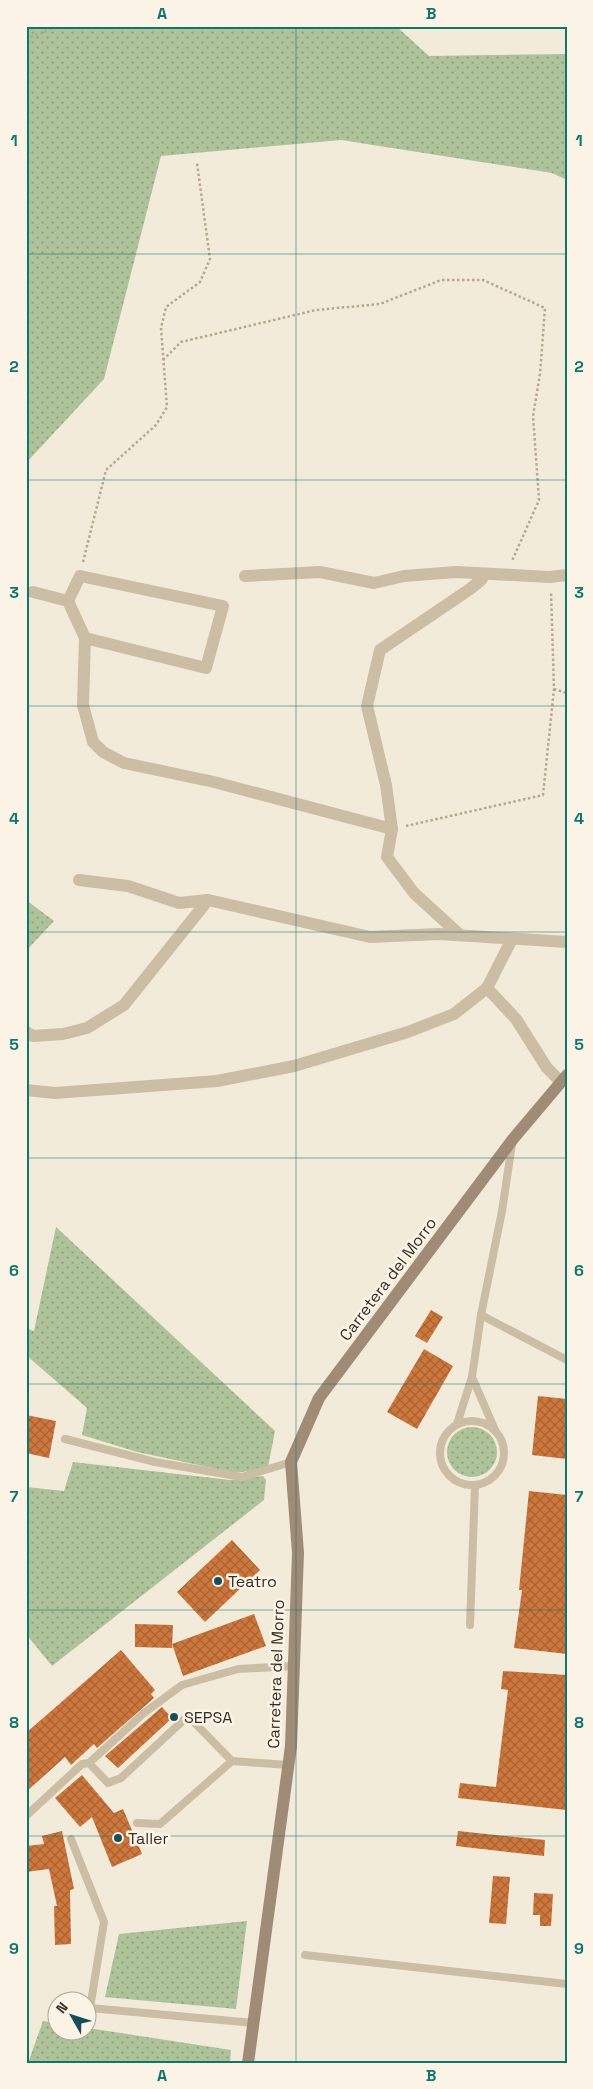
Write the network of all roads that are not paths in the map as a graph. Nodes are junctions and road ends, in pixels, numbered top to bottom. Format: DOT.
graph roads {
  1 [pos="485,574"];
  2 [pos="245,576"];
  3 [pos="567,576"];
  4 [pos="33,592"];
  5 [pos="68,601"];
  6 [pos="85,638"];
  7 [pos="392,830"];
  8 [pos="79,880"];
  9 [pos="208,900"];
  10 [pos="460,936"];
  11 [pos="512,939"];
  12 [pos="567,942"];
  13 [pos="487,988"];
  14 [pos="26,1032"];
  15 [pos="564,1078"];
  16 [pos="26,1090"];
  17 [pos="513,1139"];
  18 [pos="481,1314"];
  19 [pos="567,1360"];
  20 [pos="472,1377"];
  21 [pos="457,1424"];
  22 [pos="495,1430"];
  23 [pos="65,1439"];
  24 [pos="291,1462"];
  25 [pos="474,1485"];
  26 [pos="470,1625"];
  27 [pos="294,1666"];
  28 [pos="232,1761"];
  29 [pos="89,1763"];
  30 [pos="288,1765"];
  31 [pos="26,1816"];
  32 [pos="137,1823"];
  33 [pos="71,1839"];
  34 [pos="305,1955"];
  35 [pos="567,1984"];
  36 [pos="254,2023"];
  37 [pos="248,2063"];
  1 -- 2 [label="street"];
  1 -- 3 [label="street"];
  1 -- 7 [label="street"];
  4 -- 5 [label="street"];
  5 -- 6 [label="street"];
  5 -- 6 [label="street"];
  6 -- 7 [label="street"];
  7 -- 10 [label="street"];
  8 -- 9 [label="street"];
  9 -- 10 [label="street"];
  9 -- 14 [label="street"];
  10 -- 11 [label="street"];
  11 -- 12 [label="street"];
  11 -- 13 [label="street"];
  13 -- 15 [label="street"];
  13 -- 16 [label="street"];
  15 -- 17 [label="main road, Carretera del Morro"];
  17 -- 18 [label="lane"];
  17 -- 24 [label="main road, Carretera del Morro"];
  18 -- 19 [label="lane"];
  18 -- 20 [label="lane"];
  20 -- 21 [label="lane"];
  20 -- 22 [label="lane"];
  21 -- 22 [label="lane"];
  21 -- 25 [label="lane"];
  22 -- 25 [label="lane"];
  23 -- 24 [label="lane"];
  24 -- 27 [label="main road, Carretera del Morro"];
  25 -- 26 [label="lane"];
  27 -- 29 [label="lane"];
  27 -- 30 [label="main road, Carretera del Morro"];
  28 -- 29 [label="lane"];
  28 -- 30 [label="lane"];
  28 -- 32 [label="lane"];
  29 -- 31 [label="lane"];
  30 -- 36 [label="main road, Carretera del Morro"];
  33 -- 36 [label="lane"];
  34 -- 35 [label="lane"];
  36 -- 37 [label="main road, Carretera del Morro"];
}
